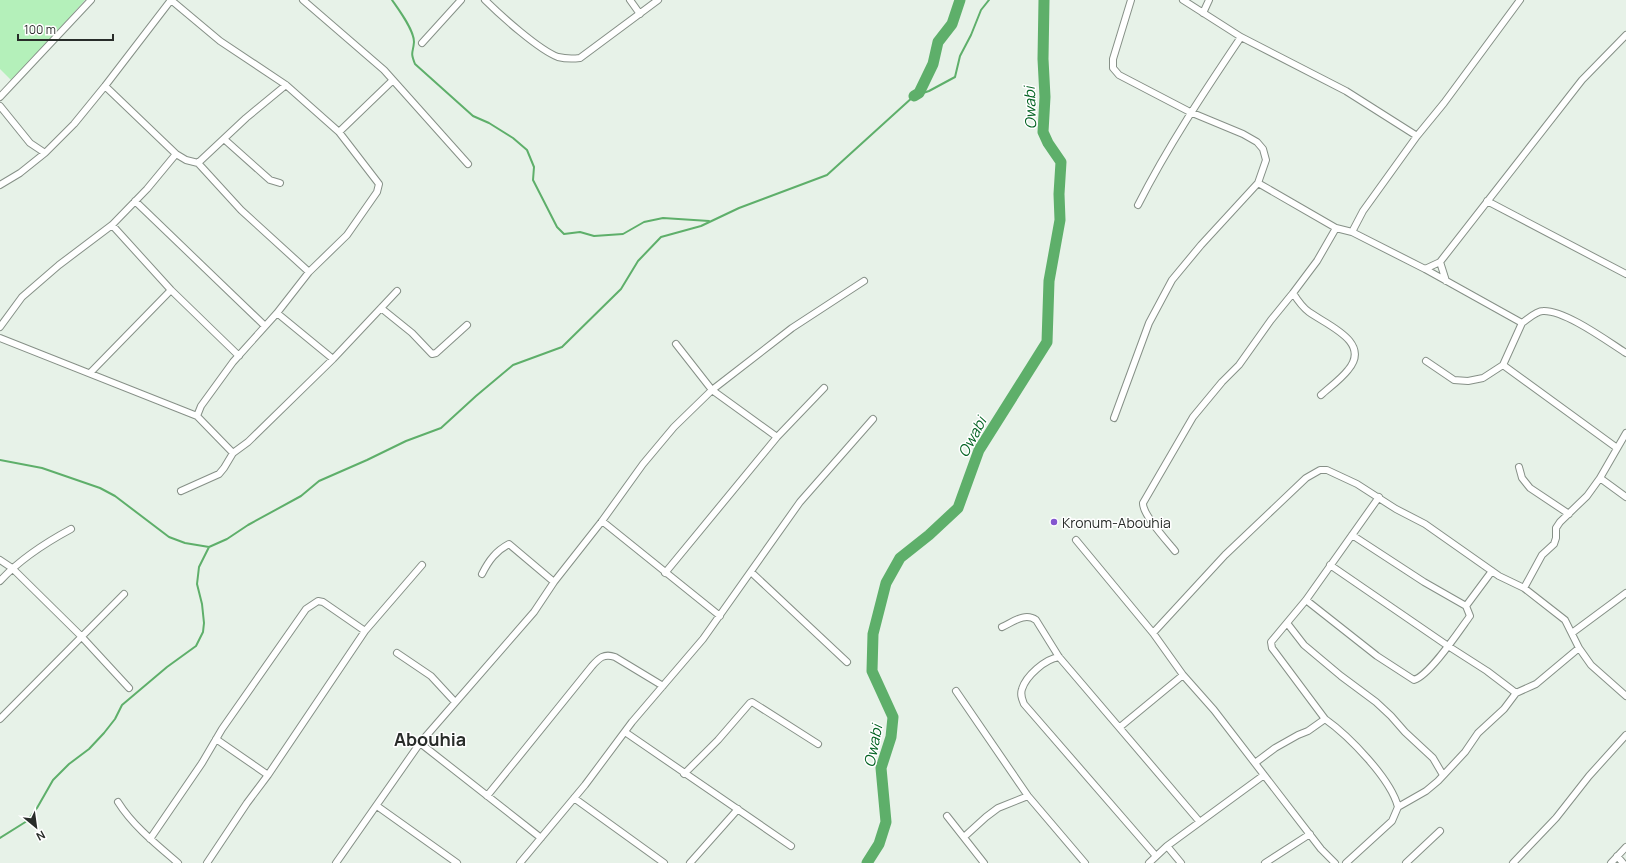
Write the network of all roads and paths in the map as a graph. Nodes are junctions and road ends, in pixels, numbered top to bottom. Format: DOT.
graph roads {
  1 [pos="91,0"];
  2 [pos="171,0"];
  3 [pos="303,0"];
  4 [pos="460,0"];
  5 [pos="485,0"];
  6 [pos="630,0"];
  7 [pos="658,0"];
  8 [pos="1131,0"];
  9 [pos="1183,0"];
  10 [pos="1210,0"];
  11 [pos="1520,0"];
  12 [pos="1203,13"];
  13 [pos="640,14"];
  14 [pos="1626,35"];
  15 [pos="1241,37"];
  16 [pos="422,43"];
  17 [pos="393,80"];
  18 [pos="286,85"];
  19 [pos="105,86"];
  20 [pos="0,97"];
  21 [pos="0,106"];
  22 [pos="1190,112"];
  23 [pos="339,132"];
  24 [pos="1418,136"];
  25 [pos="224,140"];
  26 [pos="45,153"];
  27 [pos="176,154"];
  28 [pos="198,163"];
  29 [pos="468,164"];
  30 [pos="280,183"];
  31 [pos="1258,183"];
  32 [pos="0,185"];
  33 [pos="135,201"];
  34 [pos="1487,201"];
  35 [pos="1138,204"];
  36 [pos="112,225"];
  37 [pos="1336,228"];
  38 [pos="1352,232"];
  39 [pos="1440,262"];
  40 [pos="1425,269"];
  41 [pos="309,272"];
  42 [pos="1626,274"];
  43 [pos="864,281"];
  44 [pos="1446,281"];
  45 [pos="171,290"];
  46 [pos="397,291"];
  47 [pos="1293,293"];
  48 [pos="381,308"];
  49 [pos="277,313"];
  50 [pos="1522,323"];
  51 [pos="467,325"];
  52 [pos="265,326"];
  53 [pos="0,327"];
  54 [pos="0,338"];
  55 [pos="676,344"];
  56 [pos="1626,352"];
  57 [pos="239,356"];
  58 [pos="333,359"];
  59 [pos="1426,361"];
  60 [pos="1503,365"];
  61 [pos="90,373"];
  62 [pos="824,388"];
  63 [pos="712,390"];
  64 [pos="1321,395"];
  65 [pos="197,416"];
  66 [pos="1114,418"];
  67 [pos="873,419"];
  68 [pos="1626,433"];
  69 [pos="777,437"];
  70 [pos="1617,448"];
  71 [pos="233,453"];
  72 [pos="1519,467"];
  73 [pos="1600,478"];
  74 [pos="181,491"];
  75 [pos="1379,497"];
  76 [pos="1626,497"];
  77 [pos="1569,514"];
  78 [pos="602,521"];
  79 [pos="71,529"];
  80 [pos="1352,535"];
  81 [pos="1076,540"];
  82 [pos="1175,551"];
  83 [pos="0,560"];
  84 [pos="422,565"];
  85 [pos="1330,565"];
  86 [pos="12,568"];
  87 [pos="1492,571"];
  88 [pos="752,572"];
  89 [pos="666,573"];
  90 [pos="482,574"];
  91 [pos="0,581"];
  92 [pos="554,582"];
  93 [pos="1524,588"];
  94 [pos="1626,593"];
  95 [pos="124,594"];
  96 [pos="1306,600"];
  97 [pos="1466,606"];
  98 [pos="720,616"];
  99 [pos="1287,623"];
  100 [pos="1002,627"];
  101 [pos="365,631"];
  102 [pos="1153,633"];
  103 [pos="1572,633"];
  104 [pos="81,636"];
  105 [pos="1448,646"];
  106 [pos="1579,648"];
  107 [pos="397,653"];
  108 [pos="1059,657"];
  109 [pos="847,662"];
  110 [pos="1183,675"];
  111 [pos="663,686"];
  112 [pos="129,688"];
  113 [pos="956,691"];
  114 [pos="1516,693"];
  115 [pos="1626,696"];
  116 [pos="455,702"];
  117 [pos="0,719"];
  118 [pos="1325,719"];
  119 [pos="1120,727"];
  120 [pos="625,732"];
  121 [pos="1626,735"];
  122 [pos="216,739"];
  123 [pos="420,743"];
  124 [pos="818,744"];
  125 [pos="1255,763"];
  126 [pos="684,774"];
  127 [pos="268,775"];
  128 [pos="1264,775"];
  129 [pos="1443,775"];
  130 [pos="487,796"];
  131 [pos="1028,796"];
  132 [pos="574,798"];
  133 [pos="118,802"];
  134 [pos="377,806"];
  135 [pos="1398,807"];
  136 [pos="738,809"];
  137 [pos="947,816"];
  138 [pos="1199,821"];
  139 [pos="1440,831"];
  140 [pos="1310,834"];
  141 [pos="964,837"];
  142 [pos="541,838"];
  143 [pos="150,839"];
  144 [pos="791,846"];
  145 [pos="1167,846"];
  146 [pos="1626,847"];
  147 [pos="1156,856"];
  148 [pos="1617,856"];
  149 [pos="178,863"];
  150 [pos="207,863"];
  151 [pos="336,863"];
  152 [pos="457,863"];
  153 [pos="520,863"];
  154 [pos="664,863"];
  155 [pos="690,863"];
  156 [pos="984,863"];
  157 [pos="1086,863"];
  158 [pos="1149,863"];
  159 [pos="1181,863"];
  160 [pos="1265,863"];
  161 [pos="1335,863"];
  162 [pos="1346,863"];
  163 [pos="1406,863"];
  164 [pos="1514,863"];
  165 [pos="1611,863"];
  166 [pos="1623,863"];
  1 -- 20 [label="street"];
  2 -- 18 [label="street"];
  2 -- 19 [label="street"];
  3 -- 17 [label="street"];
  4 -- 16 [label="street"];
  5 -- 13 [label="street"];
  6 -- 13 [label="street"];
  7 -- 13 [label="street"];
  8 -- 22 [label="street"];
  9 -- 12 [label="street"];
  10 -- 12 [label="street"];
  11 -- 24 [label="street"];
  12 -- 15 [label="street"];
  14 -- 34 [label="street"];
  15 -- 22 [label="street"];
  15 -- 24 [label="street"];
  17 -- 23 [label="street"];
  17 -- 29 [label="street"];
  18 -- 23 [label="street"];
  18 -- 25 [label="street"];
  19 -- 26 [label="street"];
  19 -- 27 [label="street"];
  21 -- 26 [label="street"];
  22 -- 31 [label="street"];
  22 -- 35 [label="street"];
  23 -- 41 [label="street"];
  24 -- 38 [label="street"];
  25 -- 28 [label="street"];
  25 -- 30 [label="street"];
  26 -- 32 [label="street"];
  27 -- 28 [label="street"];
  27 -- 33 [label="street"];
  28 -- 41 [label="street"];
  31 -- 37 [label="street"];
  31 -- 66 [label="street"];
  33 -- 36 [label="street"];
  33 -- 52 [label="street"];
  34 -- 39 [label="street"];
  34 -- 42 [label="street"];
  36 -- 45 [label="street"];
  36 -- 53 [label="street"];
  37 -- 38 [label="street"];
  37 -- 47 [label="street"];
  38 -- 40 [label="street"];
  39 -- 40 [label="street"];
  39 -- 44 [label="street"];
  40 -- 44 [label="street"];
  41 -- 49 [label="street"];
  43 -- 63 [label="street"];
  44 -- 50 [label="street"];
  45 -- 57 [label="street"];
  45 -- 61 [label="street"];
  46 -- 48 [label="street"];
  47 -- 64 [label="street"];
  47 -- 82 [label="street"];
  48 -- 51 [label="street"];
  48 -- 58 [label="street"];
  49 -- 52 [label="street"];
  49 -- 58 [label="street"];
  50 -- 56 [label="street"];
  50 -- 60 [label="street"];
  52 -- 57 [label="street"];
  54 -- 61 [label="street"];
  55 -- 63 [label="street"];
  57 -- 65 [label="street"];
  58 -- 71 [label="street"];
  59 -- 60 [label="street"];
  60 -- 70 [label="street"];
  61 -- 65 [label="street"];
  62 -- 69 [label="street"];
  63 -- 69 [label="street"];
  63 -- 78 [label="street"];
  65 -- 71 [label="street"];
  67 -- 88 [label="street"];
  68 -- 70 [label="street"];
  69 -- 89 [label="street"];
  70 -- 73 [label="street"];
  71 -- 74 [label="street"];
  72 -- 77 [label="street"];
  73 -- 76 [label="street"];
  73 -- 77 [label="street"];
  75 -- 80 [label="street"];
  75 -- 87 [label="street"];
  75 -- 102 [label="street"];
  77 -- 93 [label="street"];
  78 -- 89 [label="street"];
  78 -- 92 [label="street"];
  79 -- 86 [label="street"];
  80 -- 85 [label="street"];
  80 -- 97 [label="street"];
  81 -- 102 [label="street"];
  83 -- 86 [label="street"];
  84 -- 101 [label="street"];
  85 -- 96 [label="street"];
  85 -- 105 [label="street"];
  86 -- 91 [label="street"];
  86 -- 104 [label="street"];
  87 -- 93 [label="street"];
  87 -- 97 [label="street"];
  88 -- 98 [label="street"];
  88 -- 109 [label="street"];
  89 -- 98 [label="street"];
  90 -- 92 [label="street"];
  92 -- 116 [label="street"];
  93 -- 103 [label="street"];
  94 -- 103 [label="street"];
  95 -- 104 [label="street"];
  96 -- 99 [label="street"];
  96 -- 105 [label="street"];
  97 -- 105 [label="street"];
  98 -- 111 [label="street"];
  99 -- 118 [label="street"];
  99 -- 129 [label="street"];
  100 -- 108 [label="street"];
  101 -- 122 [label="street"];
  101 -- 127 [label="street"];
  102 -- 110 [label="street"];
  103 -- 106 [label="street"];
  104 -- 112 [label="street"];
  104 -- 117 [label="street"];
  105 -- 114 [label="street"];
  106 -- 114 [label="street"];
  106 -- 115 [label="street"];
  107 -- 116 [label="street"];
  108 -- 119 [label="street"];
  108 -- 147 [label="street"];
  110 -- 119 [label="street"];
  110 -- 125 [label="street"];
  111 -- 120 [label="street"];
  111 -- 130 [label="street"];
  113 -- 131 [label="street"];
  114 -- 129 [label="street"];
  116 -- 123 [label="street"];
  118 -- 125 [label="street"];
  118 -- 135 [label="street"];
  119 -- 138 [label="street"];
  120 -- 126 [label="street"];
  120 -- 132 [label="street"];
  121 -- 164 [label="street"];
  122 -- 127 [label="street"];
  122 -- 143 [label="street"];
  123 -- 130 [label="street"];
  123 -- 134 [label="street"];
  124 -- 126 [label="street"];
  125 -- 128 [label="street"];
  126 -- 136 [label="street"];
  127 -- 150 [label="street"];
  128 -- 138 [label="street"];
  128 -- 140 [label="street"];
  129 -- 135 [label="street"];
  130 -- 142 [label="street"];
  131 -- 141 [label="street"];
  131 -- 157 [label="street"];
  132 -- 142 [label="street"];
  132 -- 154 [label="street"];
  133 -- 143 [label="street"];
  134 -- 151 [label="street"];
  134 -- 152 [label="street"];
  135 -- 162 [label="street"];
  136 -- 144 [label="street"];
  136 -- 155 [label="street"];
  137 -- 141 [label="street"];
  138 -- 145 [label="street"];
  139 -- 163 [label="street"];
  140 -- 160 [label="street"];
  140 -- 161 [label="street"];
  141 -- 156 [label="street"];
  142 -- 153 [label="street"];
  143 -- 149 [label="street"];
  145 -- 147 [label="street"];
  145 -- 159 [label="street"];
  146 -- 148 [label="street"];
  147 -- 158 [label="street"];
  148 -- 165 [label="street"];
  148 -- 166 [label="street"];
}
